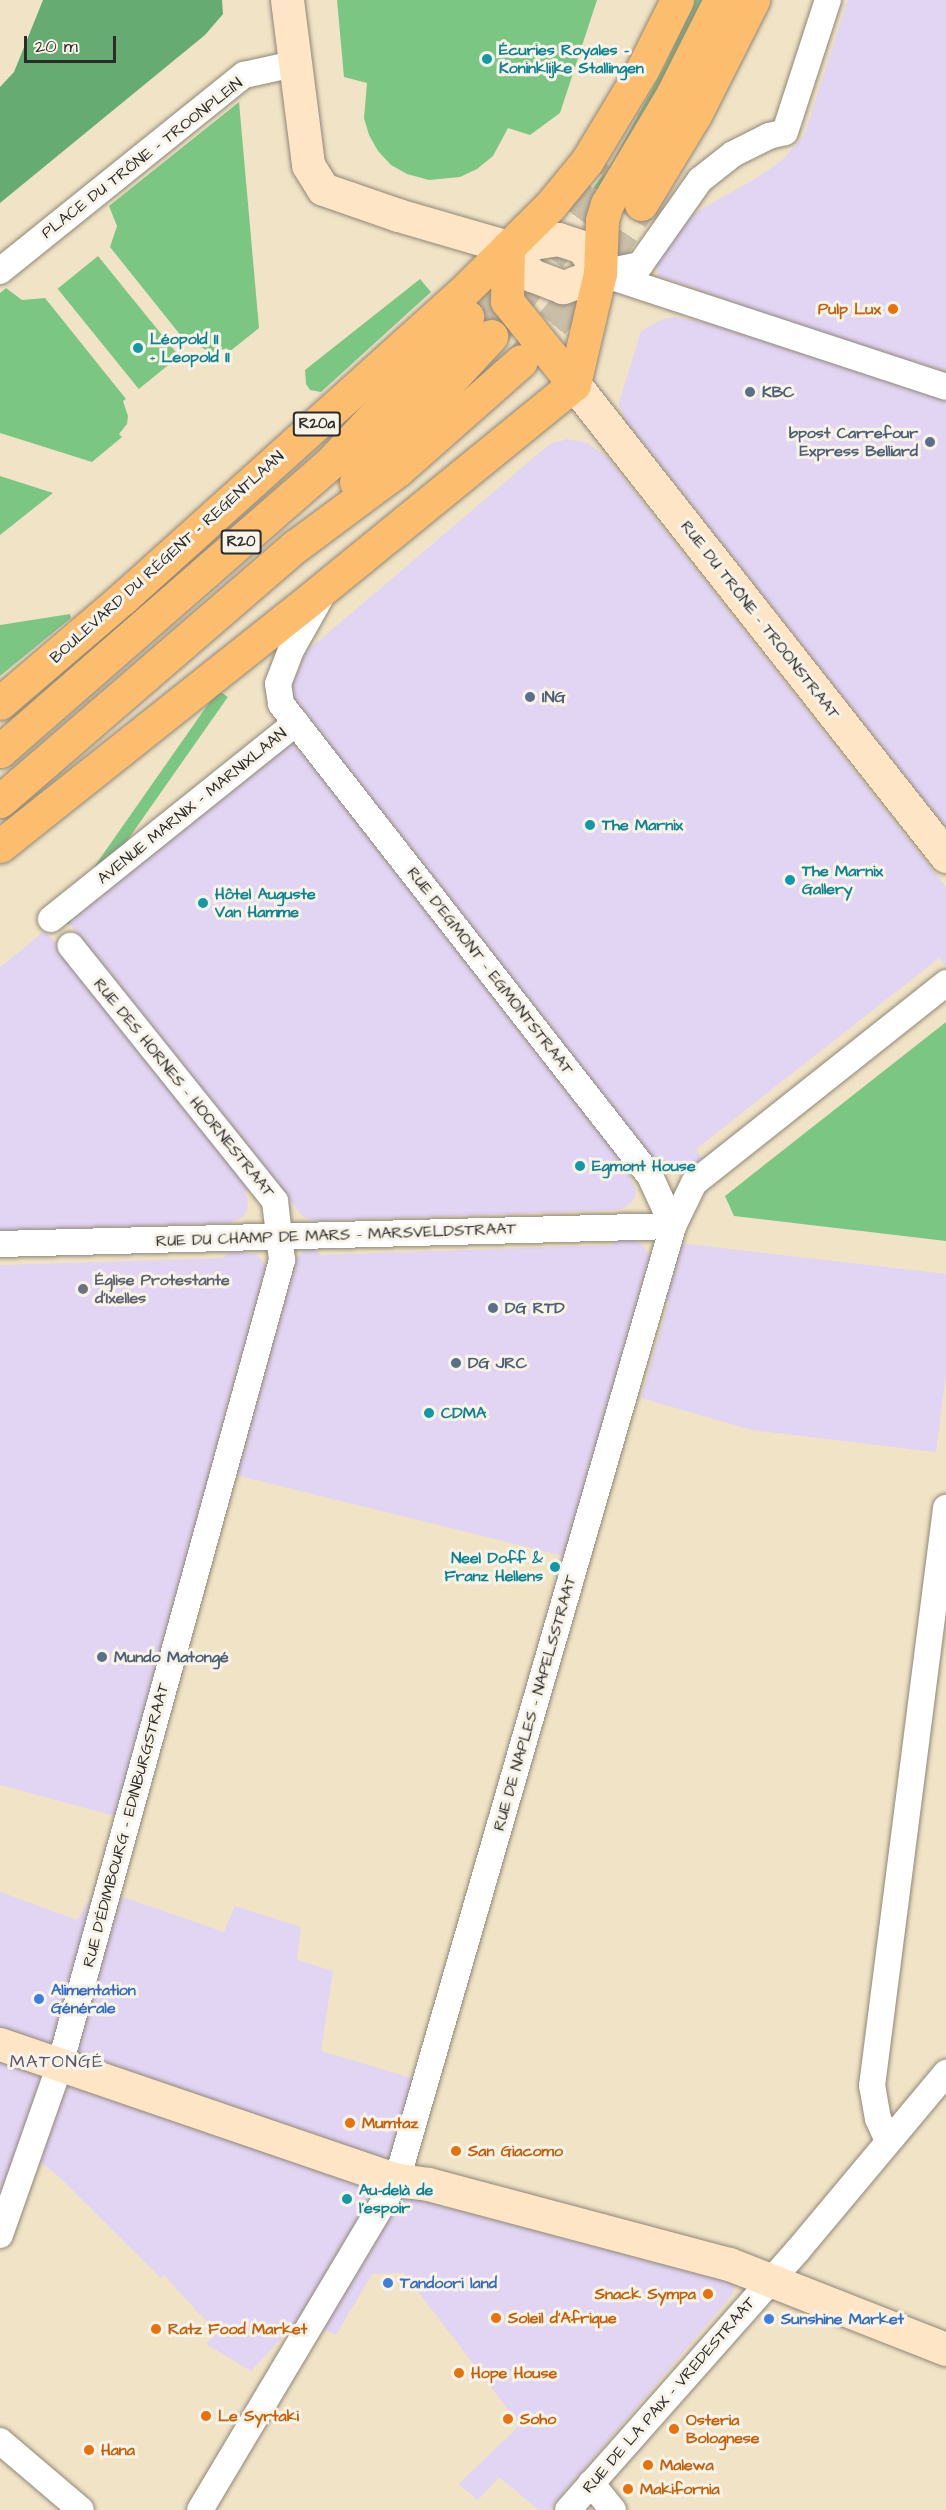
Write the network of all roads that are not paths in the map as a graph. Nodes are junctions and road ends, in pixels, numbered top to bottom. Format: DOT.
graph roads {
  1 [pos="287,0"];
  2 [pos="677,0"];
  3 [pos="720,0"];
  4 [pos="753,0"];
  5 [pos="828,0"];
  6 [pos="294,64"];
  7 [pos="641,204"];
  8 [pos="508,247"];
  9 [pos="0,271"];
  10 [pos="600,273"];
  11 [pos="521,361"];
  12 [pos="574,384"];
  13 [pos="946,387"];
  14 [pos="297,544"];
  15 [pos="327,585"];
  16 [pos="50,661"];
  17 [pos="0,703"];
  18 [pos="0,723"];
  19 [pos="296,723"];
  20 [pos="0,751"];
  21 [pos="90,774"];
  22 [pos="0,801"];
  23 [pos="0,817"];
  24 [pos="0,846"];
  25 [pos="946,856"];
  26 [pos="51,919"];
  27 [pos="71,946"];
  28 [pos="946,983"];
  29 [pos="673,1226"];
  30 [pos="280,1238"];
  31 [pos="0,1244"];
  32 [pos="946,1508"];
  33 [pos="0,2044"];
  34 [pos="60,2065"];
  35 [pos="946,2073"];
  36 [pos="888,2141"];
  37 [pos="397,2180"];
  38 [pos="0,2235"];
  39 [pos="771,2280"];
  40 [pos="946,2349"];
  41 [pos="0,2441"];
  42 [pos="591,2483"];
  43 [pos="81,2510"];
  44 [pos="200,2510"];
  45 [pos="568,2510"];
  46 [pos="613,2510"];
  1 -- 6 [label="street"];
  2 -- 8 [label="main road, BOULEVARD DU RÉGENT - REGENTLAAN / R20a"];
  3 -- 10 [label="main road"];
  4 -- 7 [label="main road"];
  5 -- 10 [label="street"];
  6 -- 8 [label="street"];
  6 -- 9 [label="street, PLACE DU TRÔNE - TROONPLEIN"];
  8 -- 10 [label="street"];
  8 -- 10 [label="street"];
  8 -- 12 [label="main road"];
  8 -- 16 [label="main road, BOULEVARD DU RÉGENT - REGENTLAAN / R20a"];
  10 -- 12 [label="main road"];
  10 -- 13 [label="street"];
  11 -- 14 [label="main road"];
  12 -- 15 [label="main road, AVENUE MARNIX - MARNIXLAAN"];
  12 -- 25 [label="street, RUE DU TRÔNE - TROONSTRAAT"];
  14 -- 20 [label="main road, R20"];
  14 -- 22 [label="main road, R20"];
  15 -- 19 [label="street, AVENUE MARNIX - MARNIXLAAN"];
  15 -- 21 [label="main road, AVENUE MARNIX - MARNIXLAAN"];
  16 -- 17 [label="main road, BOULEVARD DU RÉGENT - REGENTLAAN / R20a"];
  16 -- 18 [label="main road"];
  19 -- 26 [label="street, AVENUE MARNIX - MARNIXLAAN"];
  19 -- 29 [label="street, RUE D'EGMONT - EGMONTSTRAAT"];
  21 -- 23 [label="main road"];
  21 -- 24 [label="main road, AVENUE MARNIX - MARNIXLAAN"];
  27 -- 30 [label="street, RUE DES HORNES - HOORNESTRAAT"];
  28 -- 29 [label="street, RUE DE NAPLES - NAPELSSTRAAT"];
  29 -- 30 [label="street, RUE DU CHAMP DE MARS - MARSVELDSTRAAT"];
  29 -- 37 [label="street, RUE DE NAPLES - NAPELSSTRAAT"];
  30 -- 31 [label="street, RUE DU CHAMP DE MARS - MARSVELDSTRAAT"];
  30 -- 34 [label="street, RUE D'ÉDIMBOURG - EDINBURGSTRAAT"];
  32 -- 36 [label="street"];
  33 -- 34 [label="street"];
  34 -- 37 [label="street"];
  34 -- 38 [label="street, RUE D'ÉDIMBOURG - EDINBURGSTRAAT"];
  35 -- 36 [label="street, RUE DE LA PAIX - VREDESTRAAT"];
  36 -- 39 [label="street, RUE DE LA PAIX - VREDESTRAAT"];
  37 -- 39 [label="street"];
  37 -- 44 [label="street, RUE DE NAPLES - NAPELSSTRAAT"];
  39 -- 40 [label="street"];
  39 -- 42 [label="street, RUE DE LA PAIX - VREDESTRAAT"];
  41 -- 43 [label="street"];
  42 -- 45 [label="street, RUE DE LA PAIX - VREDESTRAAT"];
  42 -- 46 [label="street"];
}
